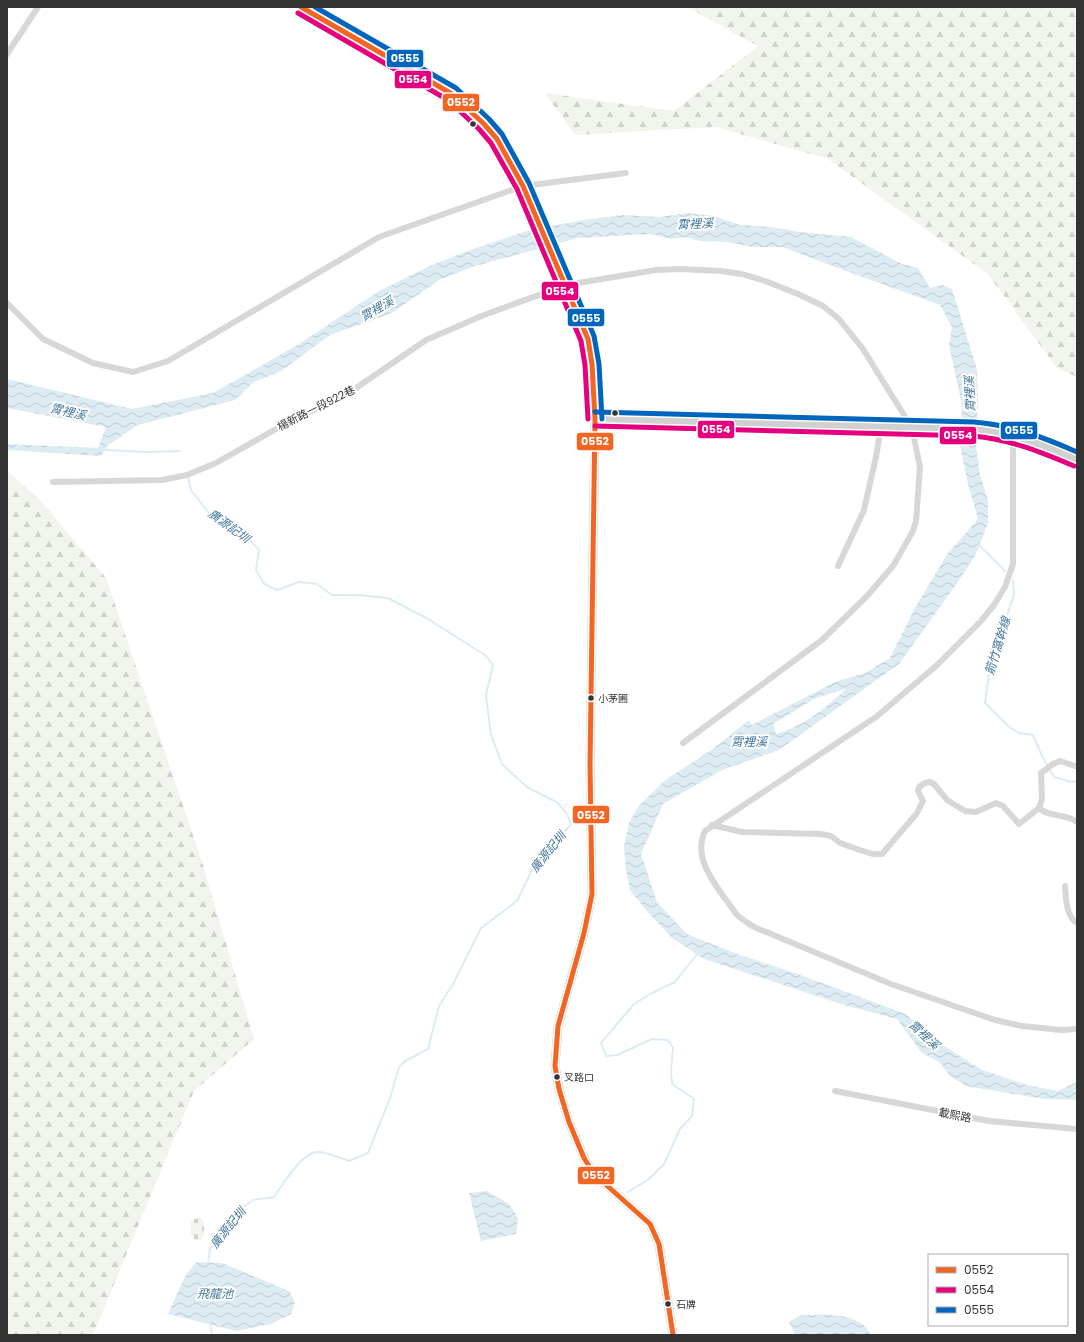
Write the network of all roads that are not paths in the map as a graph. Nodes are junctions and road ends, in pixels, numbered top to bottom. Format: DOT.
graph roads {
  1 [pos="38,7"];
  2 [pos="301,7"];
  3 [pos="7,54"];
  4 [pos="626,173"];
  5 [pos="523,186"];
  6 [pos="566,285"];
  7 [pos="7,304"];
  8 [pos="595,419"];
  9 [pos="881,427"];
  10 [pos="912,428"];
  11 [pos="1013,435"];
  12 [pos="1077,460"];
  13 [pos="53,482"];
  14 [pos="838,566"];
  15 [pos="683,743"];
  16 [pos="1075,766"];
  17 [pos="1039,808"];
  18 [pos="1077,822"];
  19 [pos="712,825"];
  20 [pos="1065,886"];
  21 [pos="1077,923"];
  22 [pos="1077,1029"];
  23 [pos="835,1091"];
  24 [pos="1077,1129"];
  25 [pos="673,1335"];
  1 -- 3 [label="street"];
  2 -- 5 [label="main road"];
  4 -- 5 [label="street"];
  5 -- 6 [label="main road"];
  5 -- 7 [label="street"];
  6 -- 8 [label="main road"];
  6 -- 10 [label="street, 楊新路一段922巷"];
  6 -- 13 [label="street, 楊新路一段922巷"];
  8 -- 9 [label="main road"];
  8 -- 25 [label="main road"];
  9 -- 10 [label="main road"];
  9 -- 14 [label="street"];
  10 -- 11 [label="main road"];
  10 -- 15 [label="street"];
  11 -- 12 [label="main road"];
  11 -- 19 [label="street"];
  16 -- 17 [label="street"];
  17 -- 18 [label="street"];
  17 -- 19 [label="street"];
  19 -- 22 [label="street"];
  20 -- 21 [label="street"];
  23 -- 24 [label="street, 載熙路"];
}
